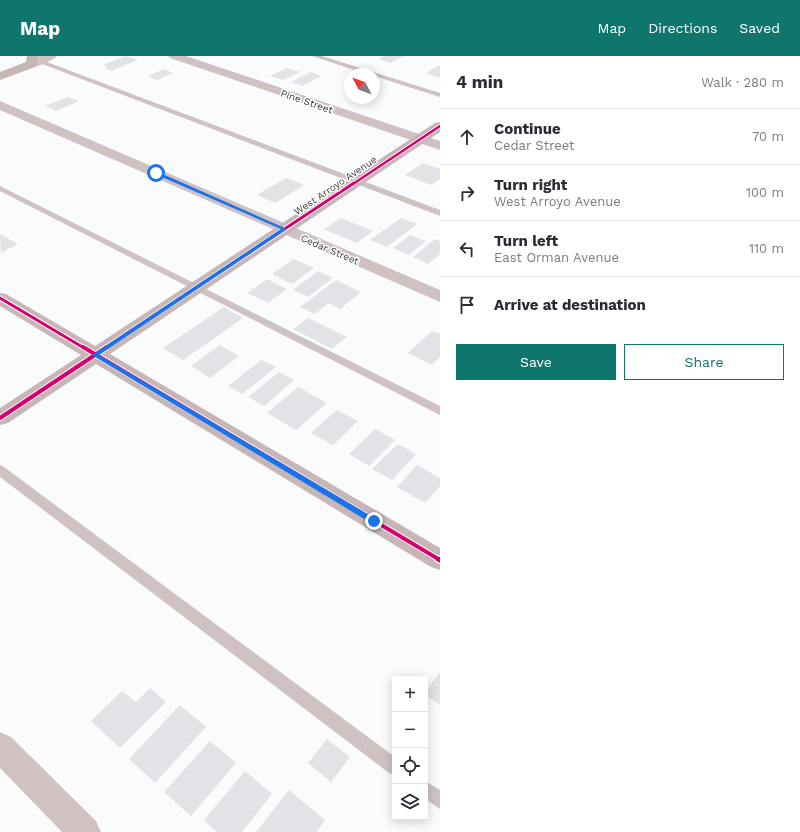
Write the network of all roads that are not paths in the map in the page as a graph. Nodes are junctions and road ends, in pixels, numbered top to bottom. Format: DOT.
graph roads {
  1 [pos="52,56"];
  2 [pos="174,56"];
  3 [pos="315,56"];
  4 [pos="35,60"];
  5 [pos="354,68"];
  6 [pos="0,76"];
  7 [pos="380,76"];
  8 [pos="440,94"];
  9 [pos="0,106"];
  10 [pos="440,126"];
  11 [pos="420,139"];
  12 [pos="440,146"];
  13 [pos="356,181"];
  14 [pos="0,188"];
  15 [pos="440,213"];
  16 [pos="284,229"];
  17 [pos="196,288"];
  18 [pos="440,297"];
  19 [pos="0,298"];
  20 [pos="95,355"];
  21 [pos="440,411"];
  22 [pos="0,418"];
  23 [pos="0,470"];
  24 [pos="440,560"];
  25 [pos="0,747"];
  26 [pos="392,765"];
  27 [pos="428,791"];
  28 [pos="440,800"];
  29 [pos="85,832"];
  1 -- 4 [label="street"];
  2 -- 11 [label="street, Pine Street"];
  3 -- 5 [label="lane"];
  4 -- 6 [label="street"];
  4 -- 13 [label="lane"];
  7 -- 8 [label="lane"];
  9 -- 16 [label="street, Cedar Street"];
  10 -- 11 [label="street, West Arroyo Avenue"];
  11 -- 12 [label="street, Pine Street"];
  11 -- 13 [label="street, West Arroyo Avenue"];
  13 -- 15 [label="lane"];
  13 -- 16 [label="street, West Arroyo Avenue"];
  14 -- 17 [label="lane"];
  16 -- 17 [label="street, West Arroyo Avenue"];
  16 -- 18 [label="street, Cedar Street"];
  17 -- 20 [label="street, West Arroyo Avenue"];
  17 -- 21 [label="lane"];
  19 -- 20 [label="street"];
  20 -- 22 [label="street, West Arroyo Avenue"];
  20 -- 24 [label="street"];
  23 -- 26 [label="lane"];
  25 -- 29 [label="street"];
  27 -- 28 [label="lane"];
}
